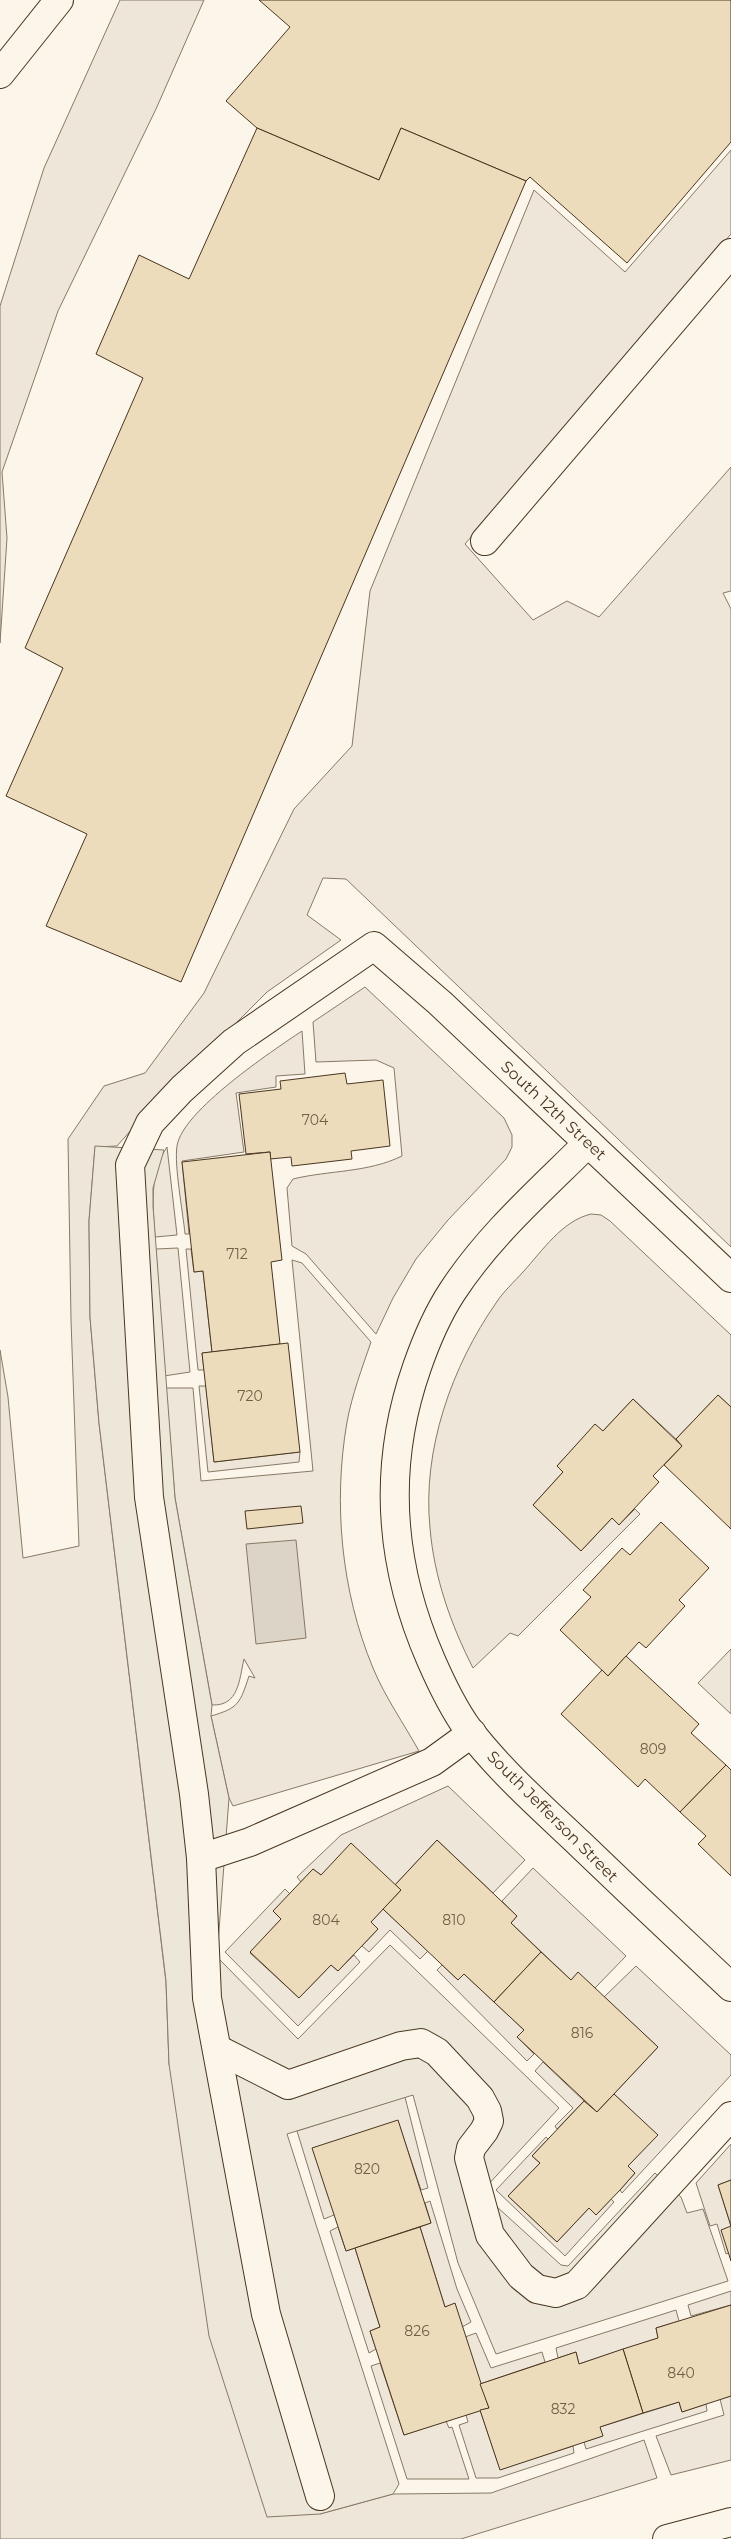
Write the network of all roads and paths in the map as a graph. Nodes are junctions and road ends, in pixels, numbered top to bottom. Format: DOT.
graph roads {
  1 [pos="60,0"];
  2 [pos="0,74"];
  3 [pos="731,253"];
  4 [pos="484,541"];
  5 [pos="588,1143"];
  6 [pos="731,1278"];
  7 [pos="472,1733"];
  8 [pos="200,1858"];
  9 [pos="731,1988"];
  10 [pos="217,2049"];
  11 [pos="731,2116"];
  12 [pos="320,2496"];
  13 [pos="731,2522"];
  14 [pos="667,2539"];
  1 -- 2 [label="street"];
  3 -- 4 [label="street"];
  5 -- 6 [label="street, South 12th Street"];
  5 -- 7 [label="street, South Jefferson Street"];
  5 -- 8 [label="street, South 12th Street"];
  7 -- 8 [label="street"];
  7 -- 9 [label="street, South Jefferson Street"];
  8 -- 10 [label="street"];
  10 -- 11 [label="street"];
  10 -- 12 [label="street"];
  13 -- 14 [label="street"];
}
